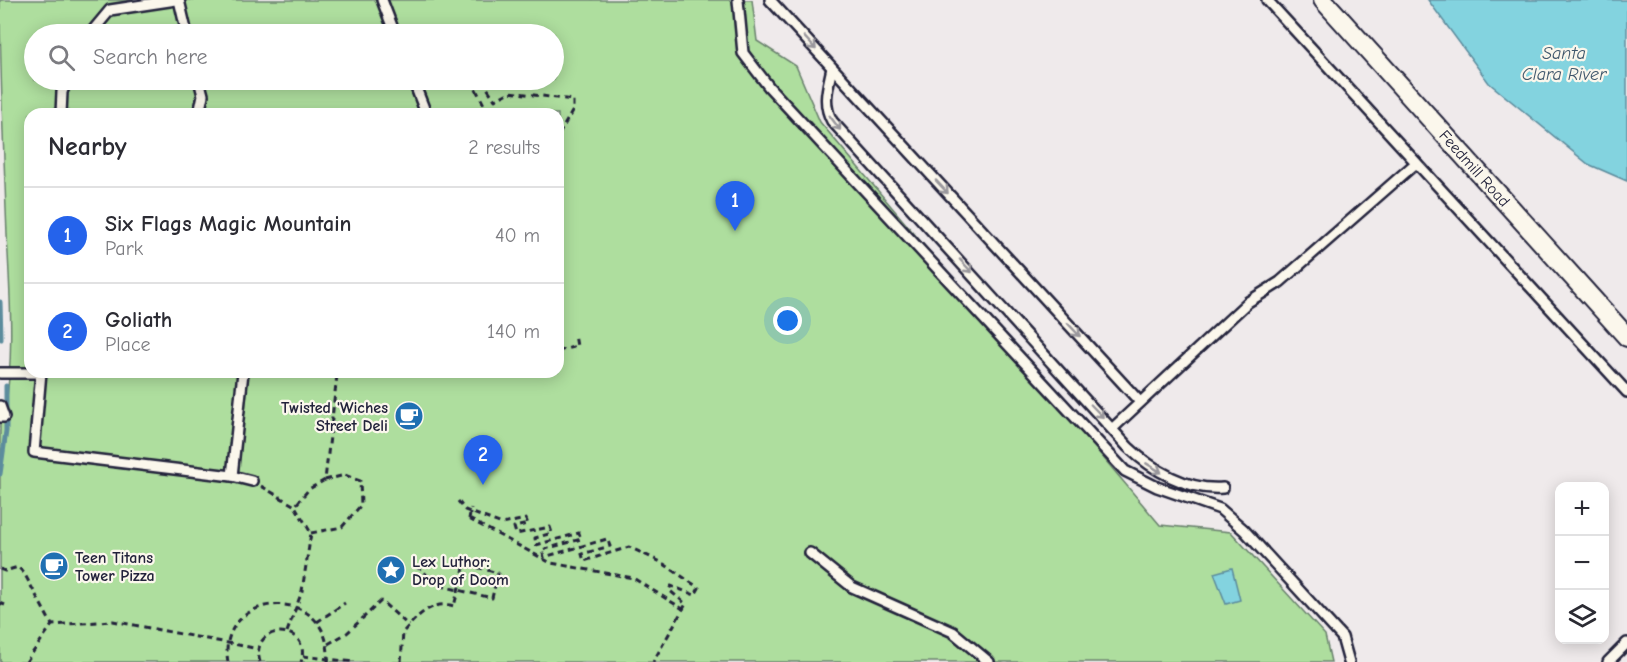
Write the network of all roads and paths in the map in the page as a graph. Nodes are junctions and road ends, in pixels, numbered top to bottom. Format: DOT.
graph roads {
  1 [pos="177,0"];
  2 [pos="382,0"];
  3 [pos="738,0"];
  4 [pos="1267,0"];
  5 [pos="1323,0"];
  6 [pos="774,1"];
  7 [pos="98,24"];
  8 [pos="185,24"];
  9 [pos="391,24"];
  10 [pos="832,68"];
  11 [pos="63,90"];
  12 [pos="202,90"];
  13 [pos="416,90"];
  14 [pos="476,90"];
  15 [pos="488,90"];
  16 [pos="61,108"];
  17 [pos="200,108"];
  18 [pos="421,108"];
  19 [pos="486,108"];
  20 [pos="564,126"];
  21 [pos="1416,163"];
  22 [pos="575,336"];
  23 [pos="1627,337"];
  24 [pos="564,349"];
  25 [pos="0,373"];
  26 [pos="24,373"];
  27 [pos="41,378"];
  28 [pos="242,378"];
  29 [pos="337,378"];
  30 [pos="1627,393"];
  31 [pos="1140,402"];
  32 [pos="0,406"];
  33 [pos="0,417"];
  34 [pos="1113,428"];
  35 [pos="232,476"];
  36 [pos="325,480"];
  37 [pos="252,481"];
  38 [pos="1223,488"];
  39 [pos="458,501"];
  40 [pos="295,506"];
  41 [pos="471,508"];
  42 [pos="312,534"];
  43 [pos="810,552"];
  44 [pos="0,569"];
  45 [pos="417,570"];
  46 [pos="458,590"];
  47 [pos="0,603"];
  48 [pos="345,603"];
  49 [pos="5,605"];
  50 [pos="296,606"];
  51 [pos="683,609"];
  52 [pos="317,622"];
  53 [pos="52,625"];
  54 [pos="409,626"];
  55 [pos="287,632"];
  56 [pos="228,642"];
  57 [pos="1627,643"];
  58 [pos="328,644"];
  59 [pos="259,649"];
  60 [pos="303,656"];
  61 [pos="328,661"];
  62 [pos="26,662"];
  63 [pos="228,662"];
  64 [pos="260,662"];
  65 [pos="301,662"];
  66 [pos="354,662"];
  67 [pos="401,662"];
  68 [pos="653,662"];
  69 [pos="989,662"];
  70 [pos="1349,662"];
  71 [pos="1608,662"];
  1 -- 7 [label="lane"];
  1 -- 8 [label="lane"];
  2 -- 9 [label="lane"];
  3 -- 70 [label="lane"];
  4 -- 21 [label="lane"];
  5 -- 23 [label="street, Feedmill Road"];
  6 -- 10 [label="lane, one-way"];
  10 -- 31 [label="lane, one-way"];
  10 -- 34 [label="lane, one-way"];
  11 -- 16 [label="lane"];
  12 -- 17 [label="lane"];
  13 -- 18 [label="lane"];
  14 -- 19 [label="path"];
  15 -- 20 [label="path"];
  21 -- 30 [label="lane"];
  21 -- 31 [label="lane"];
  22 -- 24 [label="path"];
  25 -- 26 [label="lane"];
  27 -- 35 [label="lane"];
  28 -- 35 [label="lane"];
  29 -- 36 [label="path"];
  31 -- 34 [label="lane"];
  32 -- 33 [label="lane"];
  34 -- 38 [label="lane, one-way"];
  35 -- 37 [label="lane"];
  36 -- 40 [label="path"];
  36 -- 42 [label="path"];
  37 -- 40 [label="path"];
  39 -- 51 [label="path"];
  40 -- 42 [label="path"];
  41 -- 51 [label="path, bridge"];
  42 -- 50 [label="path"];
  43 -- 69 [label="lane"];
  44 -- 53 [label="path"];
  45 -- 46 [label="path"];
  46 -- 46 [label="path"];
  46 -- 54 [label="path"];
  47 -- 49 [label="path"];
  48 -- 52 [label="path"];
  50 -- 52 [label="path"];
  50 -- 55 [label="path"];
  50 -- 56 [label="path"];
  51 -- 68 [label="path"];
  52 -- 58 [label="path"];
  53 -- 56 [label="path"];
  53 -- 62 [label="path"];
  54 -- 58 [label="path"];
  54 -- 67 [label="path"];
  55 -- 59 [label="path"];
  55 -- 60 [label="path"];
  56 -- 59 [label="path"];
  56 -- 63 [label="path"];
  57 -- 71 [label="lane"];
  58 -- 61 [label="path"];
  59 -- 64 [label="path"];
  60 -- 61 [label="path"];
  60 -- 65 [label="path"];
  61 -- 66 [label="path"];
}
